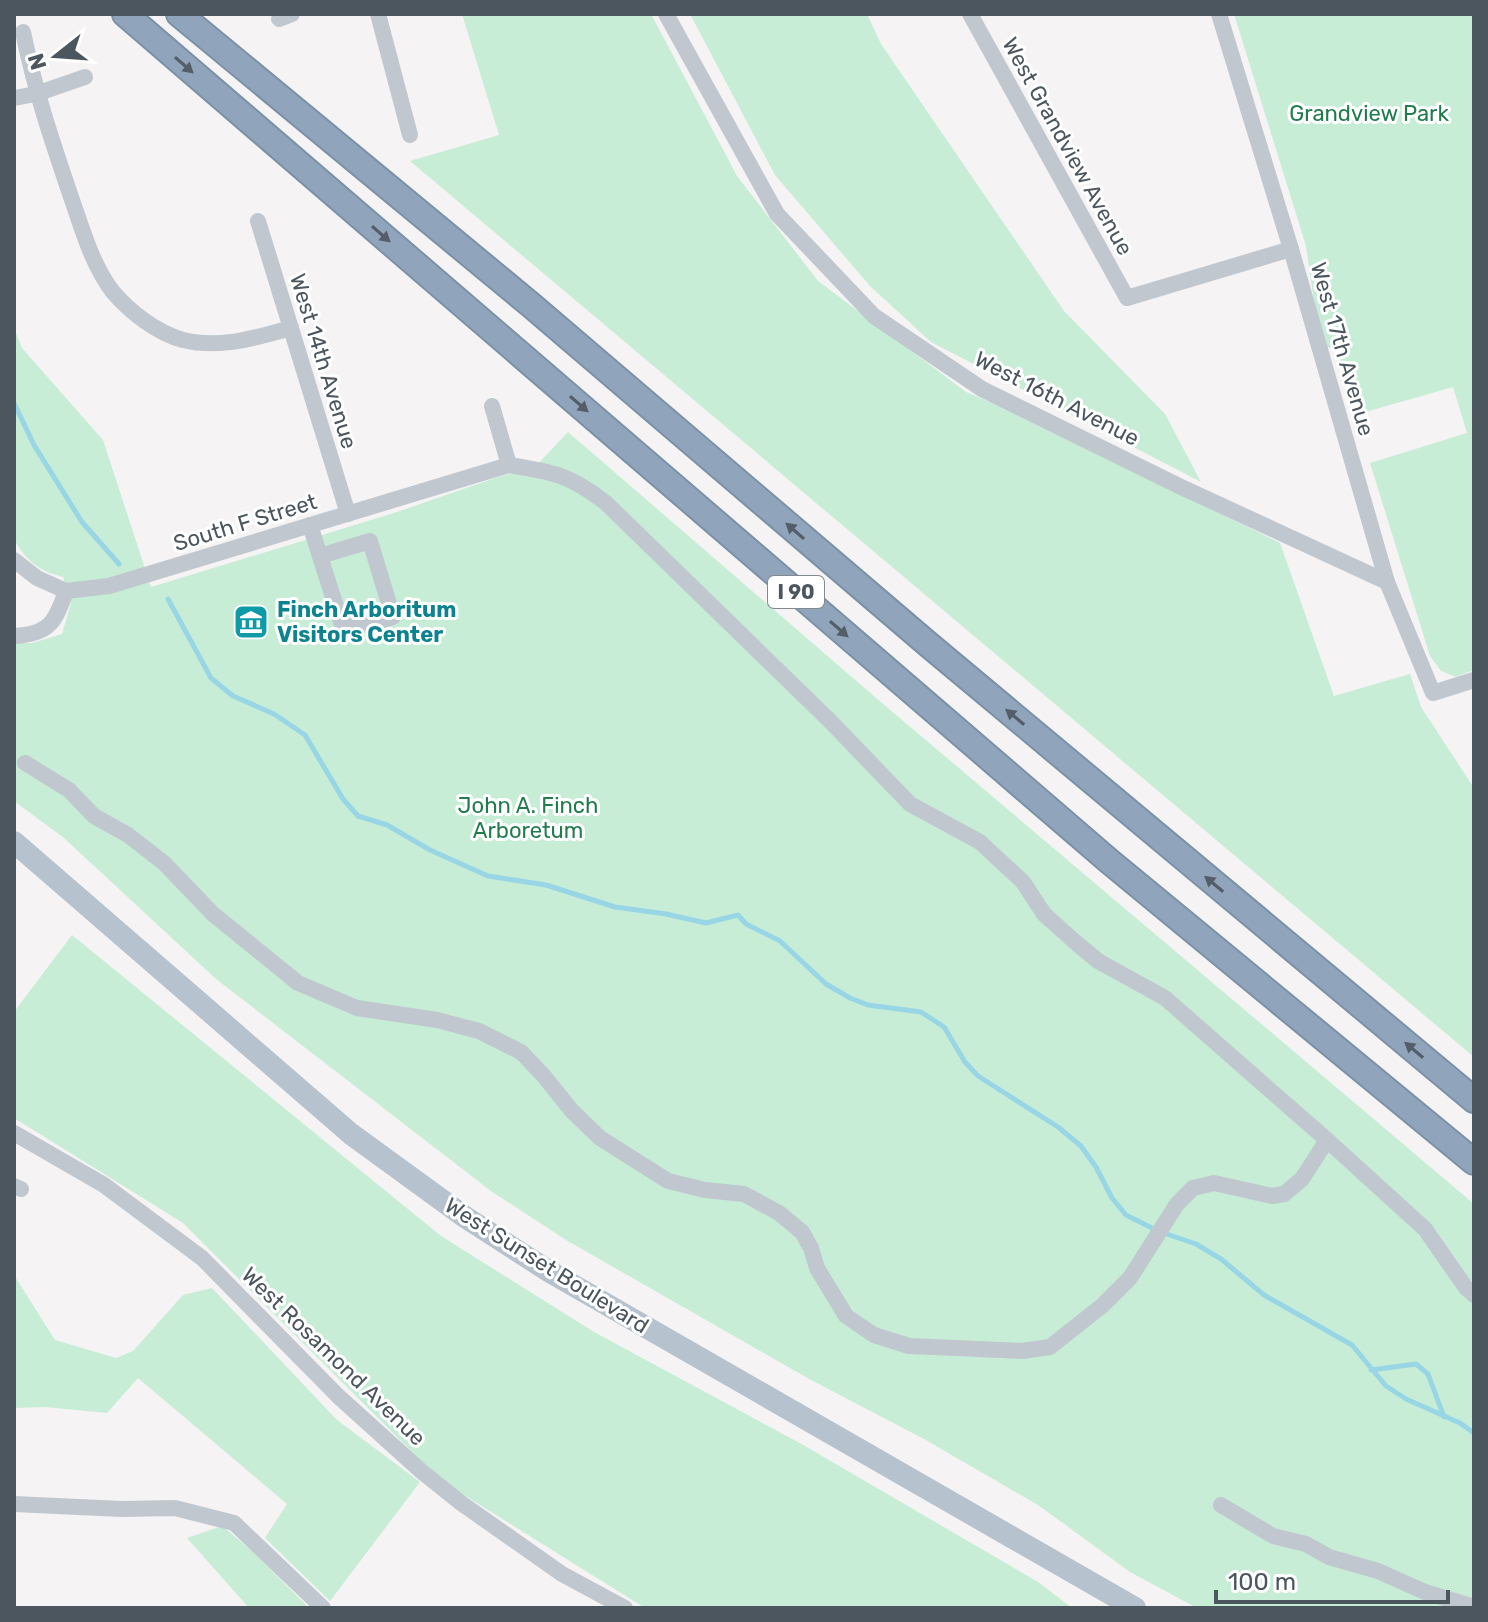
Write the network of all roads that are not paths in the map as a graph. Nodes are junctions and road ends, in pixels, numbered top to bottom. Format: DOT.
graph roads {
  1 [pos="125,14"];
  2 [pos="179,14"];
  3 [pos="378,14"];
  4 [pos="666,14"];
  5 [pos="970,14"];
  6 [pos="1219,14"];
  7 [pos="23,32"];
  8 [pos="85,77"];
  9 [pos="36,94"];
  10 [pos="14,98"];
  11 [pos="410,135"];
  12 [pos="258,221"];
  13 [pos="1291,249"];
  14 [pos="291,328"];
  15 [pos="492,406"];
  16 [pos="509,465"];
  17 [pos="348,514"];
  18 [pos="310,525"];
  19 [pos="320,556"];
  20 [pos="14,560"];
  21 [pos="1387,582"];
  22 [pos="66,591"];
  23 [pos="14,636"];
  24 [pos="1474,680"];
  25 [pos="25,763"];
  26 [pos="14,842"];
  27 [pos="1474,1100"];
  28 [pos="14,1133"];
  29 [pos="1327,1140"];
  30 [pos="1474,1162"];
  31 [pos="1474,1295"];
  32 [pos="14,1504"];
  33 [pos="1221,1505"];
  34 [pos="1474,1607"];
  35 [pos="323,1608"];
  36 [pos="625,1608"];
  37 [pos="1135,1608"];
  1 -- 30 [label="highway, I 90, one-way"];
  27 -- 2 [label="highway, I 90, one-way"];
  3 -- 11 [label="street"];
  4 -- 21 [label="street, West 16th Avenue"];
  5 -- 13 [label="street, West Grandview Avenue"];
  6 -- 13 [label="street, West 17th Avenue"];
  7 -- 9 [label="street"];
  8 -- 9 [label="street"];
  9 -- 10 [label="street"];
  9 -- 14 [label="street"];
  12 -- 14 [label="street, West 14th Avenue"];
  13 -- 21 [label="street, West 17th Avenue"];
  14 -- 17 [label="street, West 14th Avenue"];
  15 -- 16 [label="street"];
  16 -- 17 [label="street, South F Street"];
  16 -- 29 [label="street"];
  17 -- 18 [label="street, South F Street"];
  18 -- 19 [label="street"];
  18 -- 22 [label="street, South F Street"];
  19 -- 19 [label="street"];
  20 -- 22 [label="street"];
  21 -- 24 [label="street, West 17th Avenue"];
  22 -- 23 [label="street"];
  25 -- 29 [label="street"];
  26 -- 37 [label="main road, West Sunset Boulevard"];
  28 -- 36 [label="street, West Rosamond Avenue"];
  29 -- 31 [label="street"];
  32 -- 35 [label="street"];
  33 -- 34 [label="street"];
}
